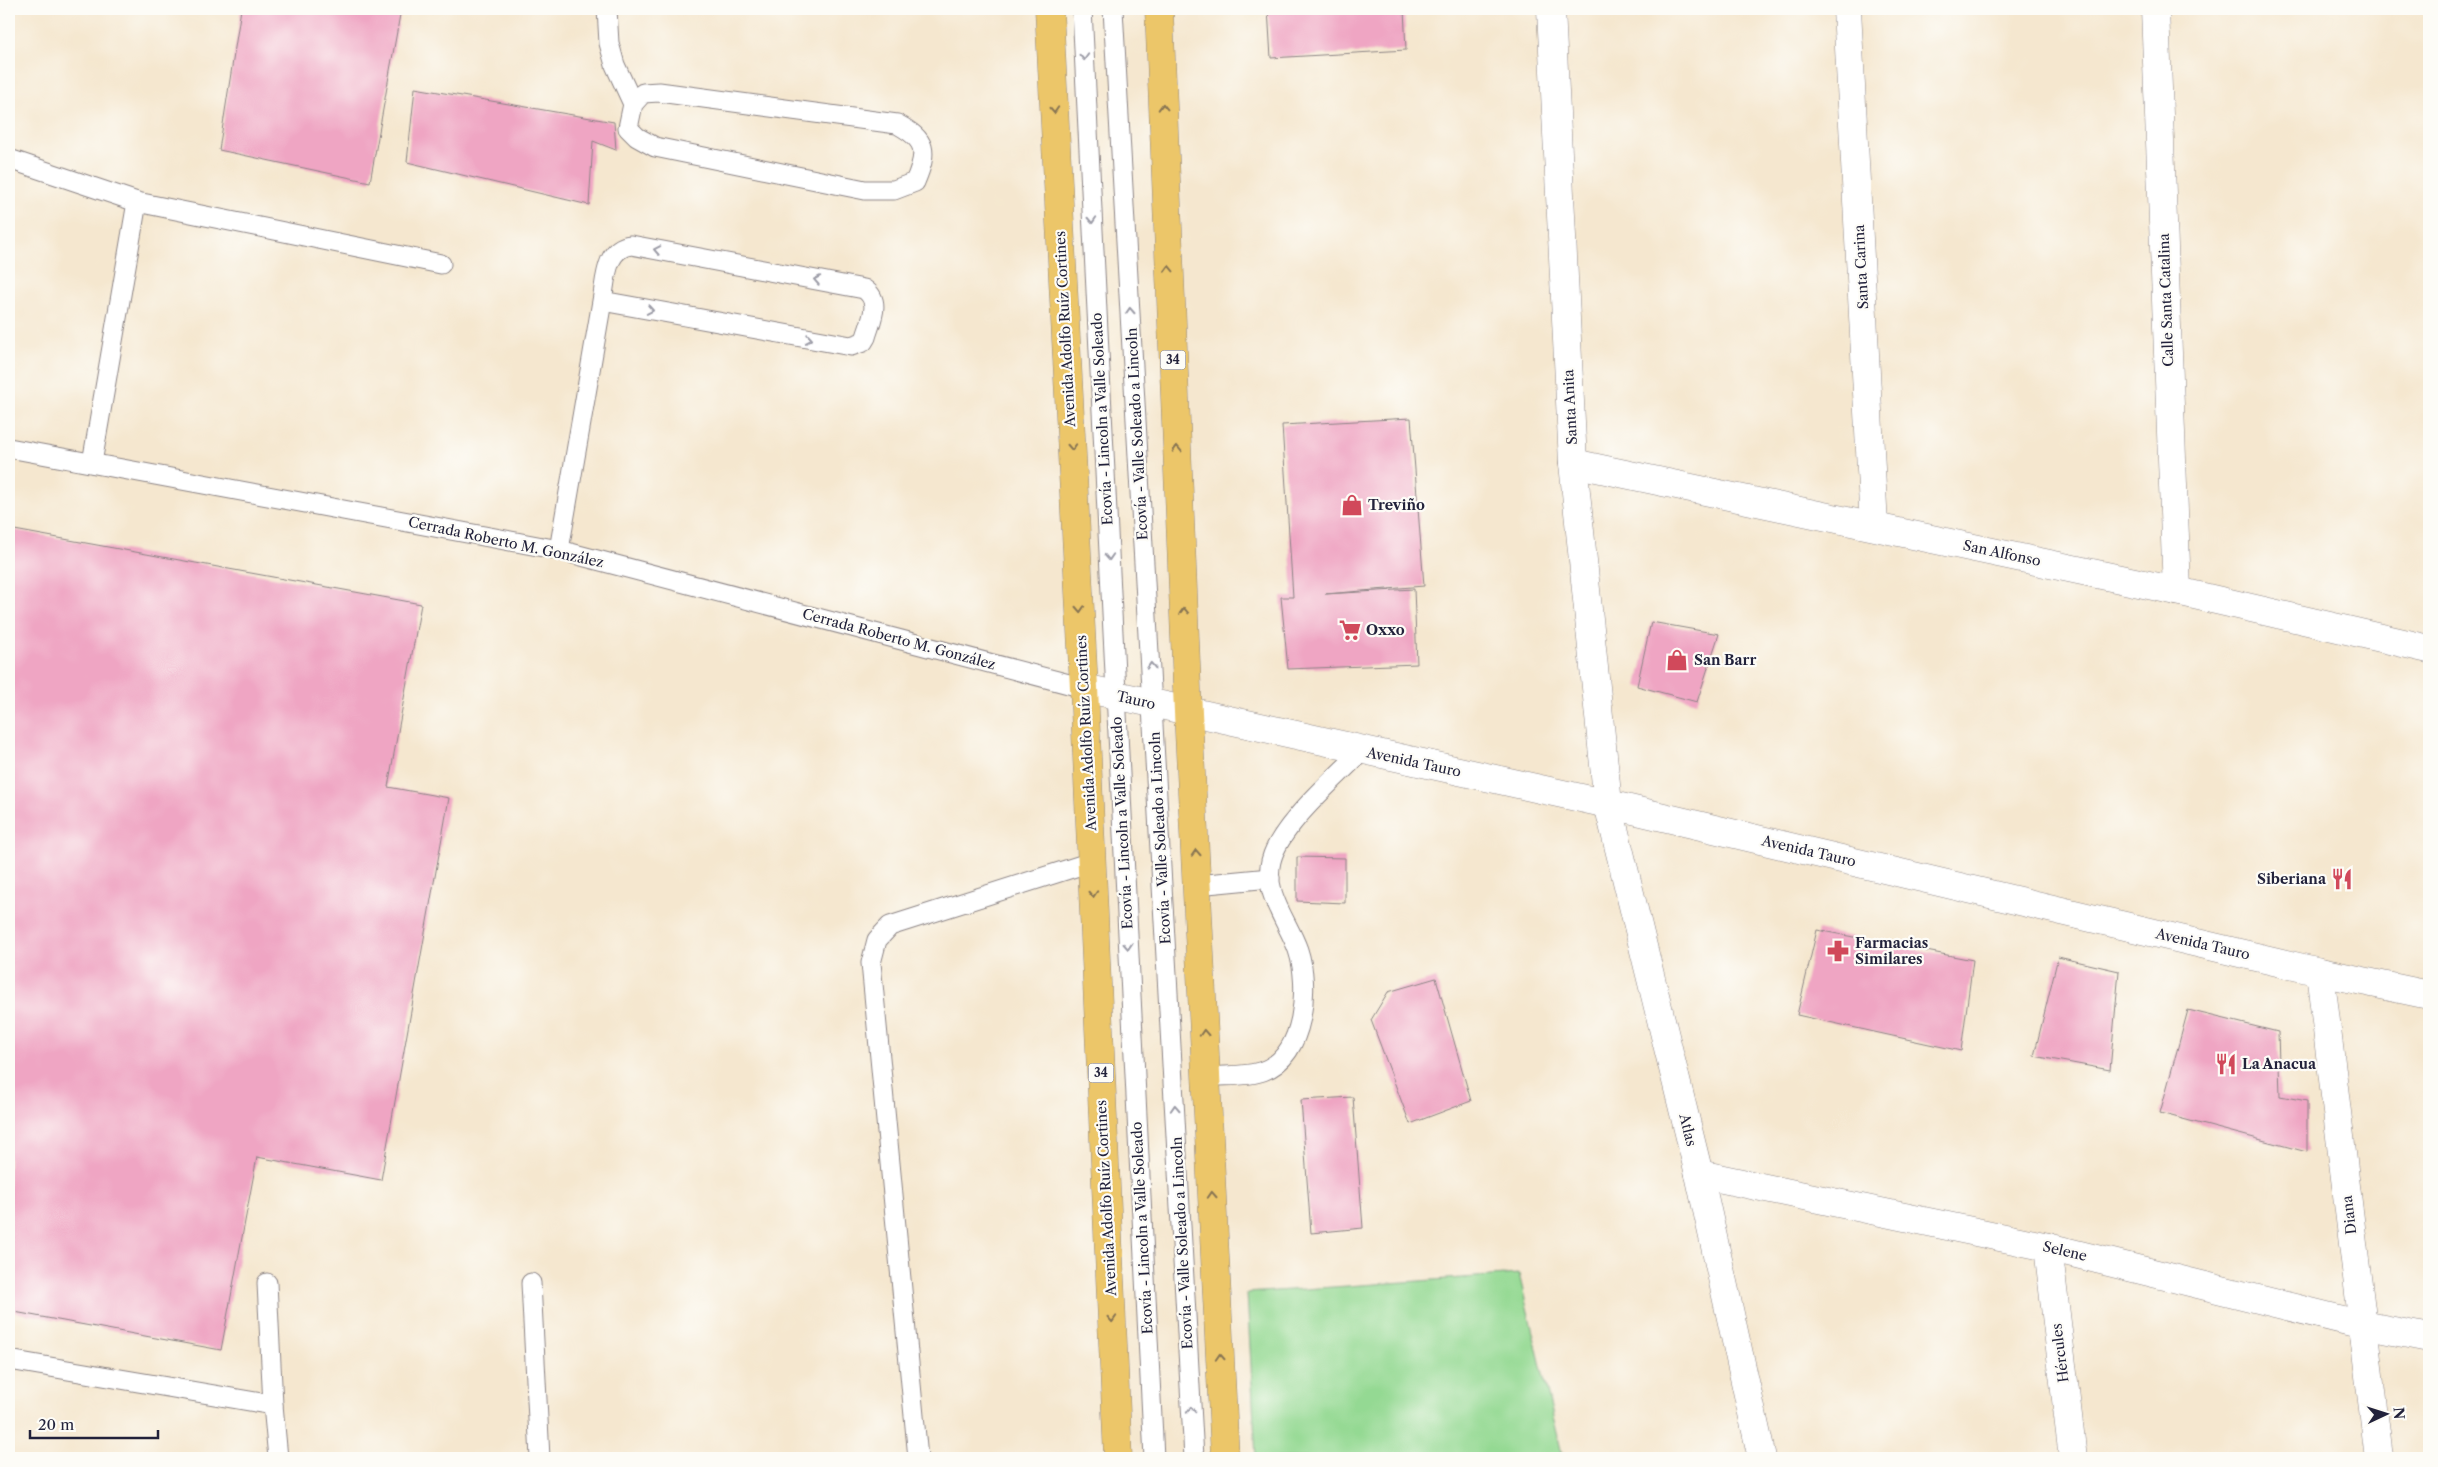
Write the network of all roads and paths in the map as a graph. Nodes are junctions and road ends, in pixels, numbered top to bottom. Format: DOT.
graph roads {
  1 [pos="607,9"];
  2 [pos="1049,9"];
  3 [pos="1082,9"];
  4 [pos="1113,9"];
  5 [pos="1158,9"];
  6 [pos="1552,9"];
  7 [pos="1847,9"];
  8 [pos="2155,9"];
  9 [pos="633,104"];
  10 [pos="9,159"];
  11 [pos="137,202"];
  12 [pos="441,264"];
  13 [pos="602,301"];
  14 [pos="9,448"];
  15 [pos="92,463"];
  16 [pos="1573,463"];
  17 [pos="1874,526"];
  18 [pos="559,550"];
  19 [pos="2177,591"];
  20 [pos="2429,649"];
  21 [pos="1084,688"];
  22 [pos="1116,696"];
  23 [pos="1153,704"];
  24 [pos="1188,712"];
  25 [pos="1362,751"];
  26 [pos="1608,804"];
  27 [pos="1091,862"];
  28 [pos="1270,878"];
  29 [pos="1197,885"];
  30 [pos="2320,972"];
  31 [pos="2429,995"];
  32 [pos="1207,1077"];
  33 [pos="1698,1174"];
  34 [pos="2048,1247"];
  35 [pos="267,1283"];
  36 [pos="531,1283"];
  37 [pos="2363,1325"];
  38 [pos="2429,1338"];
  39 [pos="9,1360"];
  40 [pos="272,1405"];
  41 [pos="278,1458"];
  42 [pos="540,1458"];
  43 [pos="918,1458"];
  44 [pos="1118,1458"];
  45 [pos="1154,1458"];
  46 [pos="1194,1458"];
  47 [pos="1226,1458"];
  48 [pos="1762,1458"];
  49 [pos="2072,1458"];
  50 [pos="2379,1458"];
  1 -- 9 [label="lane"];
  2 -- 21 [label="main road, Avenida Adolfo Ruíz Cortines / 34, one-way"];
  3 -- 22 [label="lane, Ecovía - Lincoln a Valle Soleado, one-way"];
  23 -- 4 [label="lane, Ecovía - Valle Soleado a Lincoln, one-way"];
  24 -- 5 [label="main road, 34, one-way"];
  6 -- 16 [label="street, Santa Anita"];
  7 -- 17 [label="street, Santa Carina"];
  8 -- 19 [label="street, Calle Santa Catalina"];
  9 -- 9 [label="lane"];
  10 -- 11 [label="lane"];
  11 -- 12 [label="lane"];
  11 -- 15 [label="lane"];
  13 -- 13 [label="lane, one-way"];
  13 -- 18 [label="lane"];
  14 -- 15 [label="lane, Cerrada Roberto M. González"];
  15 -- 18 [label="lane, Cerrada Roberto M. González"];
  16 -- 17 [label="street, San Alfonso"];
  16 -- 26 [label="street, Santa Anita"];
  17 -- 19 [label="street, San Alfonso"];
  18 -- 21 [label="lane, Cerrada Roberto M. González"];
  19 -- 20 [label="street, San Alfonso"];
  21 -- 22 [label="street, Tauro"];
  21 -- 27 [label="main road, Avenida Adolfo Ruíz Cortines / 34"];
  22 -- 23 [label="street, Tauro"];
  22 -- 45 [label="lane, Ecovía - Lincoln a Valle Soleado, one-way"];
  23 -- 24 [label="street, Tauro"];
  46 -- 23 [label="lane, Ecovía - Valle Soleado a Lincoln, one-way"];
  24 -- 25 [label="street, Avenida Tauro"];
  29 -- 24 [label="main road, 34, one-way"];
  25 -- 26 [label="street, Avenida Tauro"];
  25 -- 28 [label="lane"];
  26 -- 30 [label="street, Avenida Tauro"];
  26 -- 33 [label="street, Atlas"];
  27 -- 43 [label="lane"];
  27 -- 44 [label="main road, Avenida Adolfo Ruíz Cortines / 34, one-way"];
  28 -- 29 [label="lane"];
  28 -- 32 [label="lane"];
  32 -- 29 [label="main road, 34, one-way"];
  30 -- 31 [label="street, Avenida Tauro"];
  30 -- 37 [label="street, Diana"];
  47 -- 32 [label="main road, 34, one-way"];
  33 -- 34 [label="street, Selene"];
  33 -- 48 [label="street, Atlas"];
  34 -- 37 [label="street, Selene"];
  34 -- 49 [label="street, Hércules"];
  35 -- 40 [label="lane"];
  36 -- 42 [label="lane"];
  37 -- 38 [label="street, Selene"];
  37 -- 50 [label="street, Diana"];
  39 -- 40 [label="lane"];
  40 -- 41 [label="lane"];
}
